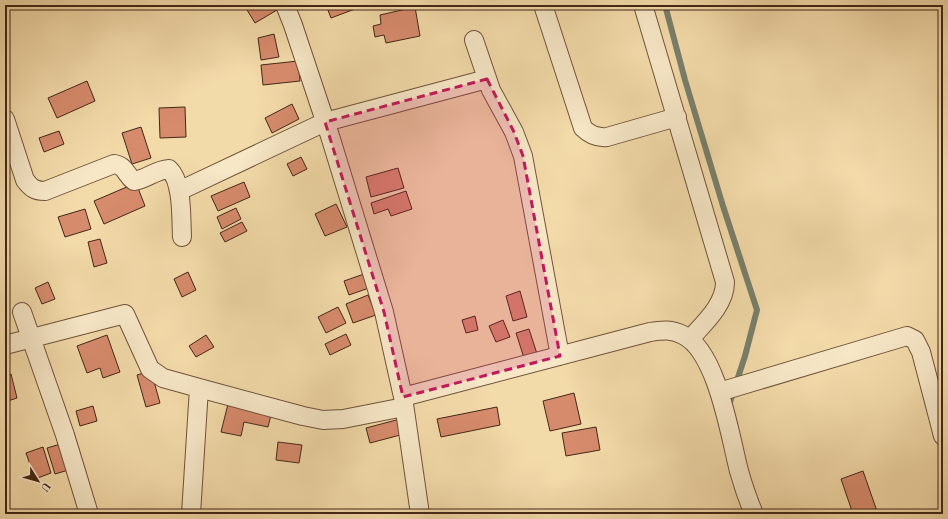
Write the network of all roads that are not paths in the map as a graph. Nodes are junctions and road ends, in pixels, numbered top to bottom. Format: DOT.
graph roads {
  1 [pos="284,5"];
  2 [pos="543,5"];
  3 [pos="643,5"];
  4 [pos="474,40"];
  5 [pos="487,79"];
  6 [pos="677,117"];
  7 [pos="5,119"];
  8 [pos="325,122"];
  9 [pos="179,191"];
  10 [pos="182,237"];
  11 [pos="22,312"];
  12 [pos="31,338"];
  13 [pos="690,339"];
  14 [pos="5,345"];
  15 [pos="560,356"];
  16 [pos="199,388"];
  17 [pos="719,392"];
  18 [pos="403,402"];
  19 [pos="943,436"];
  20 [pos="89,514"];
  21 [pos="191,514"];
  22 [pos="420,514"];
  23 [pos="754,514"];
  1 -- 8 [label="street"];
  2 -- 6 [label="street"];
  3 -- 6 [label="street"];
  4 -- 5 [label="street"];
  5 -- 8 [label="street"];
  5 -- 15 [label="street"];
  6 -- 13 [label="street"];
  7 -- 9 [label="street"];
  8 -- 9 [label="street"];
  8 -- 18 [label="street"];
  9 -- 10 [label="street"];
  11 -- 12 [label="street"];
  12 -- 14 [label="street"];
  12 -- 16 [label="street"];
  12 -- 20 [label="street"];
  13 -- 15 [label="street"];
  13 -- 17 [label="street"];
  15 -- 18 [label="street"];
  16 -- 18 [label="street"];
  16 -- 21 [label="street"];
  17 -- 19 [label="street"];
  17 -- 23 [label="street"];
  18 -- 22 [label="street"];
}
